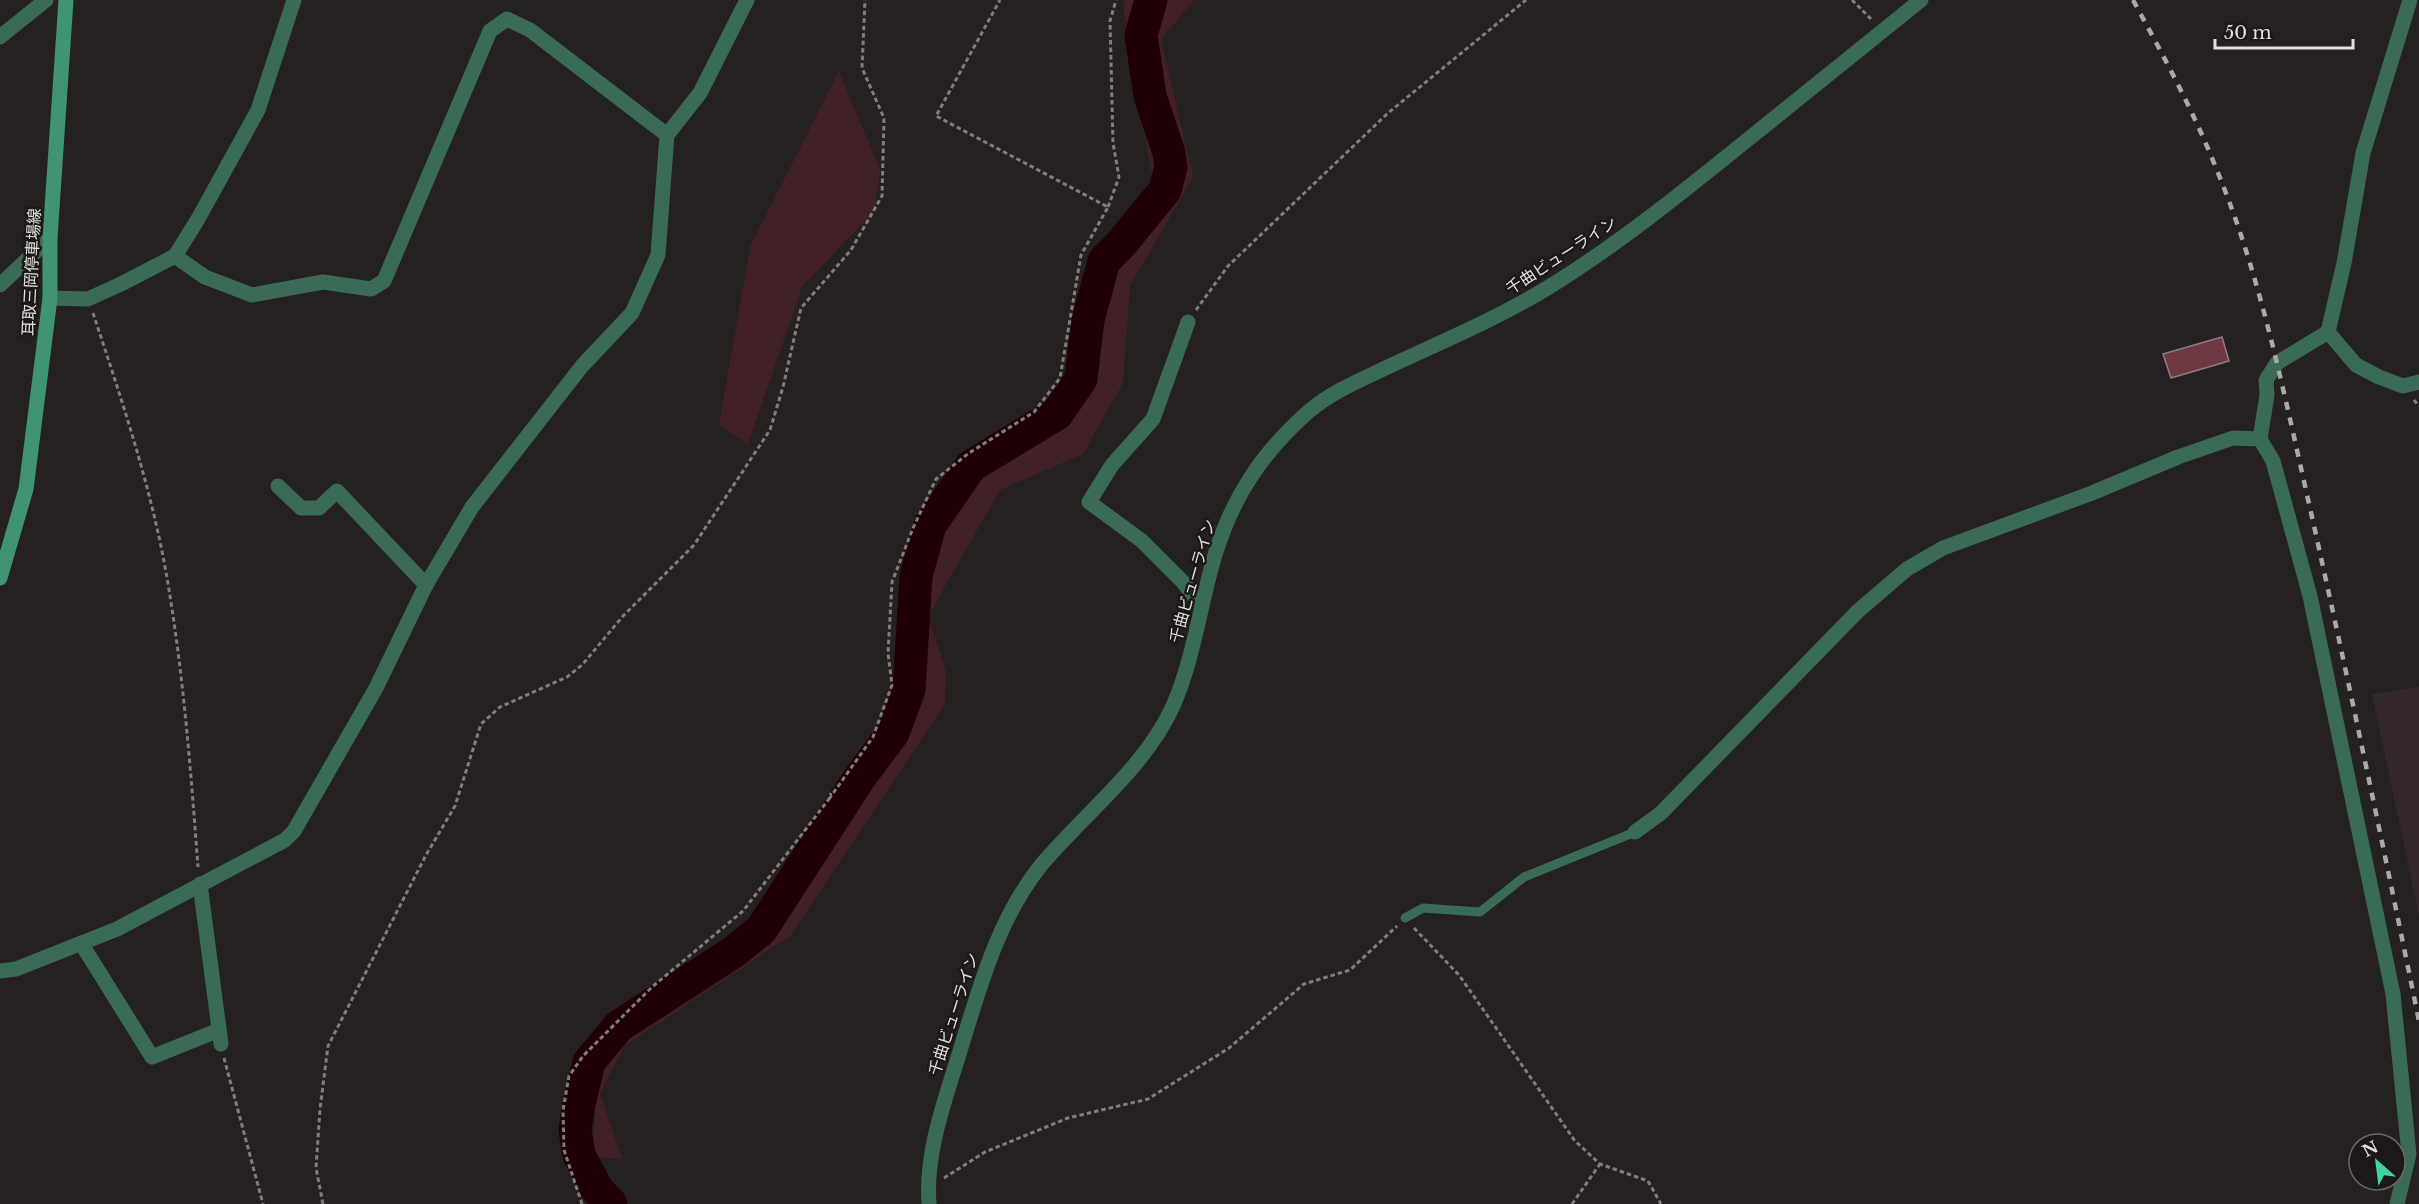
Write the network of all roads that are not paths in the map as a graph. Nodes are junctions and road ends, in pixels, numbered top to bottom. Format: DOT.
graph roads {
  1 [pos="46,0"];
  2 [pos="66,0"];
  3 [pos="294,0"];
  4 [pos="747,0"];
  5 [pos="1921,0"];
  6 [pos="2410,0"];
  7 [pos="0,37"];
  8 [pos="667,135"];
  9 [pos="50,238"];
  10 [pos="175,255"];
  11 [pos="0,285"];
  12 [pos="50,298"];
  13 [pos="1188,322"];
  14 [pos="2328,332"];
  15 [pos="2419,382"];
  16 [pos="2260,439"];
  17 [pos="278,486"];
  18 [pos="0,578"];
  19 [pos="426,585"];
  20 [pos="1203,606"];
  21 [pos="1635,832"];
  22 [pos="200,884"];
  23 [pos="1405,918"];
  24 [pos="81,943"];
  25 [pos="0,971"];
  26 [pos="928,1197"];
  27 [pos="2397,1204"];
  1 -- 7 [label="street"];
  2 -- 9 [label="main road, 耳取三岡停車場線"];
  3 -- 10 [label="street"];
  4 -- 8 [label="street"];
  5 -- 20 [label="street, 千曲ビューライン"];
  6 -- 14 [label="street"];
  8 -- 10 [label="street"];
  8 -- 19 [label="street"];
  9 -- 11 [label="street"];
  9 -- 12 [label="main road, 耳取三岡停車場線"];
  10 -- 12 [label="street"];
  12 -- 18 [label="main road, 耳取三岡停車場線"];
  13 -- 20 [label="street"];
  14 -- 15 [label="street"];
  14 -- 16 [label="street"];
  16 -- 21 [label="street"];
  16 -- 27 [label="street"];
  17 -- 19 [label="street"];
  19 -- 22 [label="street"];
  20 -- 26 [label="street, 千曲ビューライン"];
  21 -- 23 [label="lane"];
  22 -- 24 [label="street"];
  22 -- 24 [label="street"];
  24 -- 25 [label="street"];
}
